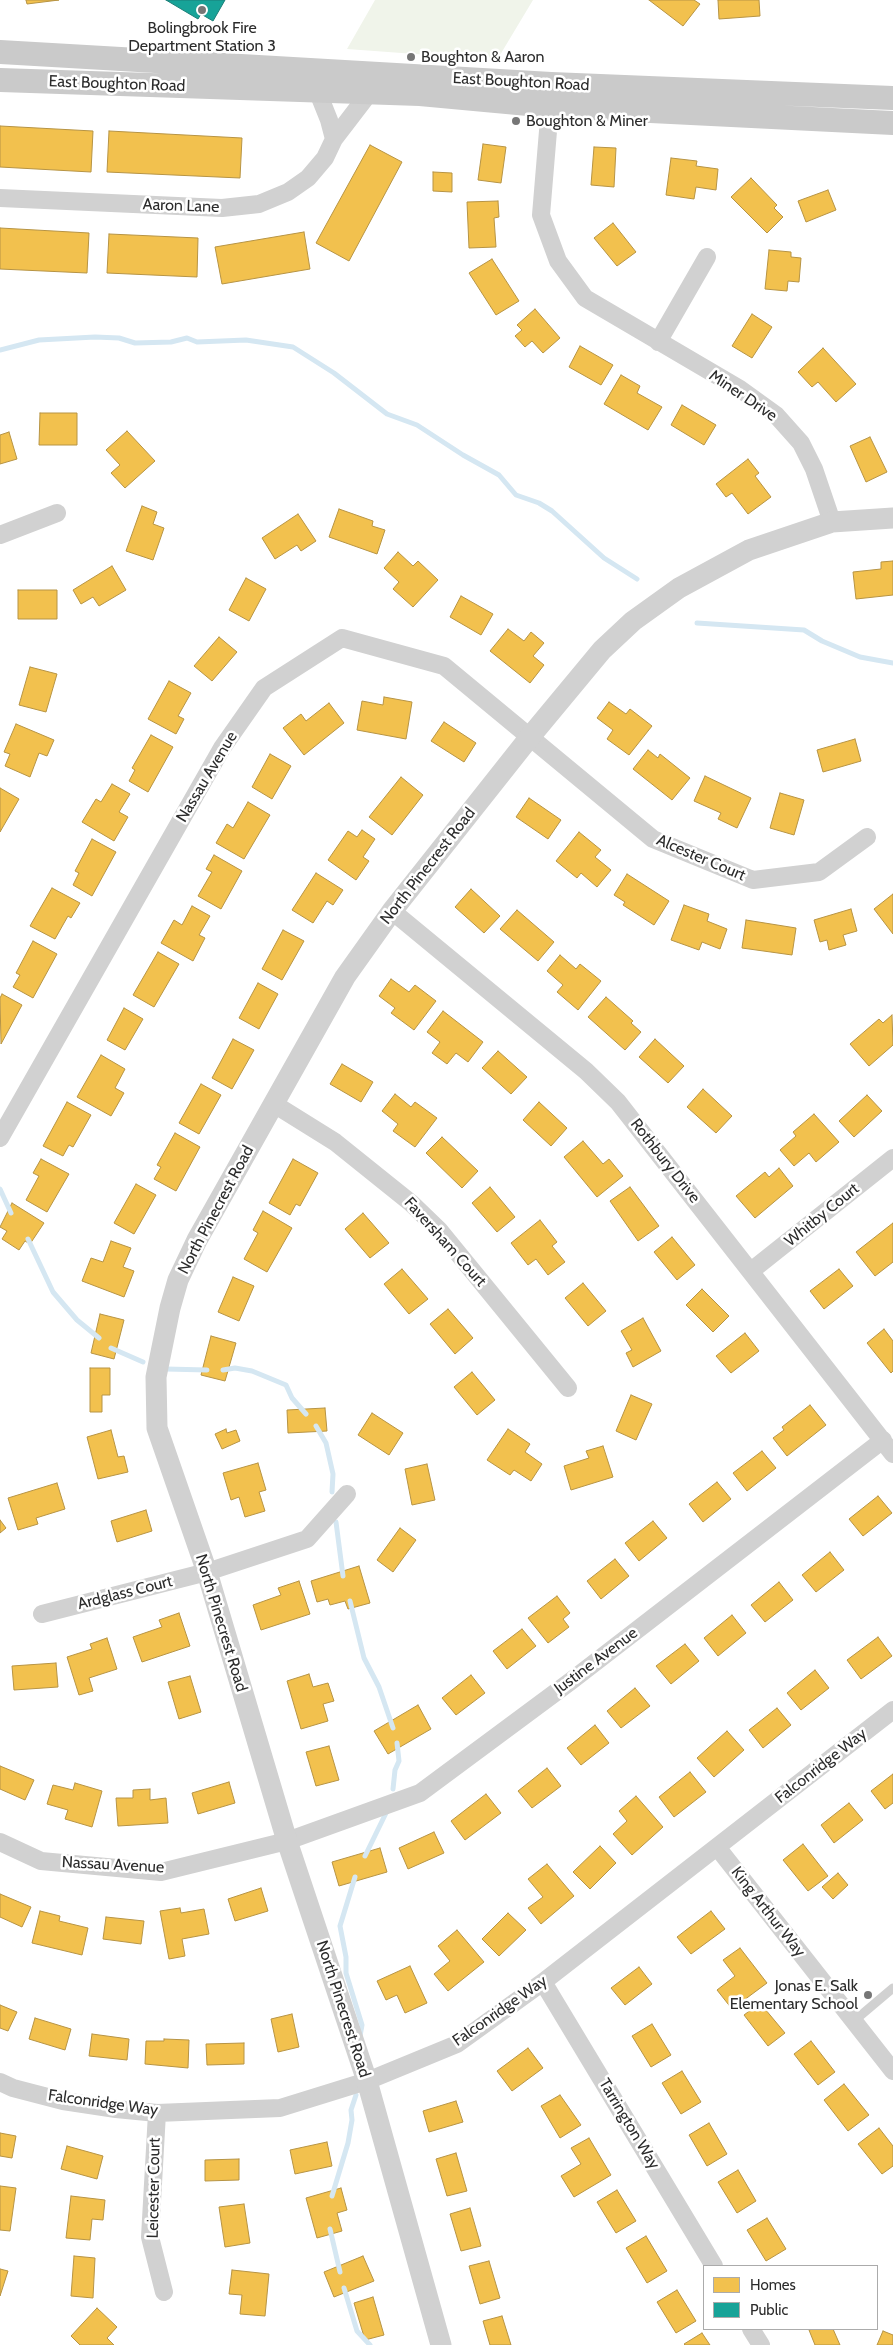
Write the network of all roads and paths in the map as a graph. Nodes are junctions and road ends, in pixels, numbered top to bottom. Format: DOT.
graph roads {
  1 [pos="0,52"];
  2 [pos="0,80"];
  3 [pos="317,90"];
  4 [pos="370,92"];
  5 [pos="550,95"];
  6 [pos="893,98"];
  7 [pos="893,123"];
  8 [pos="334,139"];
  9 [pos="0,198"];
  10 [pos="707,257"];
  11 [pos="658,342"];
  12 [pos="57,513"];
  13 [pos="893,518"];
  14 [pos="832,522"];
  15 [pos="0,535"];
  16 [pos="529,738"];
  17 [pos="867,837"];
  18 [pos="392,911"];
  19 [pos="274,1104"];
  20 [pos="0,1138"];
  21 [pos="893,1158"];
  22 [pos="752,1271"];
  23 [pos="568,1388"];
  24 [pos="888,1447"];
  25 [pos="348,1494"];
  26 [pos="207,1572"];
  27 [pos="42,1614"];
  28 [pos="893,1710"];
  29 [pos="287,1841"];
  30 [pos="0,1842"];
  31 [pos="717,1847"];
  32 [pos="543,1982"];
  33 [pos="893,1988"];
  34 [pos="854,2021"];
  35 [pos="893,2071"];
  36 [pos="366,2081"];
  37 [pos="0,2082"];
  38 [pos="157,2113"];
  39 [pos="713,2265"];
  40 [pos="164,2292"];
  41 [pos="752,2330"];
  42 [pos="441,2345"];
  43 [pos="761,2345"];
  1 -- 5 [label="main road, East Boughton Road"];
  2 -- 3 [label="main road, East Boughton Road"];
  3 -- 4 [label="main road, East Boughton Road"];
  3 -- 8 [label="street"];
  4 -- 5 [label="main road, East Boughton Road"];
  4 -- 8 [label="street, Aaron Lane"];
  5 -- 6 [label="main road, East Boughton Road"];
  5 -- 7 [label="main road, East Boughton Road"];
  5 -- 11 [label="street, Miner Drive"];
  8 -- 9 [label="street, Aaron Lane"];
  10 -- 11 [label="street"];
  11 -- 14 [label="street, Miner Drive"];
  12 -- 15 [label="street"];
  13 -- 14 [label="street, North Pinecrest Road"];
  14 -- 16 [label="street, North Pinecrest Road"];
  16 -- 17 [label="street, Alcester Court"];
  16 -- 18 [label="street, North Pinecrest Road"];
  16 -- 20 [label="street, Nassau Avenue"];
  18 -- 19 [label="street, North Pinecrest Road"];
  18 -- 22 [label="street, Rothbury Drive"];
  19 -- 23 [label="street, Faversham Court"];
  19 -- 26 [label="street, North Pinecrest Road"];
  21 -- 22 [label="street, Whitby Court"];
  22 -- 24 [label="street, Rothbury Drive"];
  24 -- 29 [label="street, Justine Avenue"];
  25 -- 26 [label="street, Ardglass Court"];
  26 -- 27 [label="street, Ardglass Court"];
  26 -- 29 [label="street, North Pinecrest Road"];
  28 -- 31 [label="street, Falconridge Way"];
  29 -- 30 [label="street, Nassau Avenue"];
  29 -- 36 [label="street, North Pinecrest Road"];
  31 -- 32 [label="street, Falconridge Way"];
  31 -- 34 [label="street, King Arthur Way"];
  32 -- 36 [label="street, Falconridge Way"];
  32 -- 39 [label="street, Tarrington Way"];
  33 -- 34 [label="lane"];
  34 -- 35 [label="street, King Arthur Way"];
  36 -- 38 [label="street, Falconridge Way"];
  36 -- 42 [label="street, North Pinecrest Road"];
  37 -- 38 [label="street, Falconridge Way"];
  38 -- 40 [label="street, Leicester Court"];
  41 -- 43 [label="street"];
}
